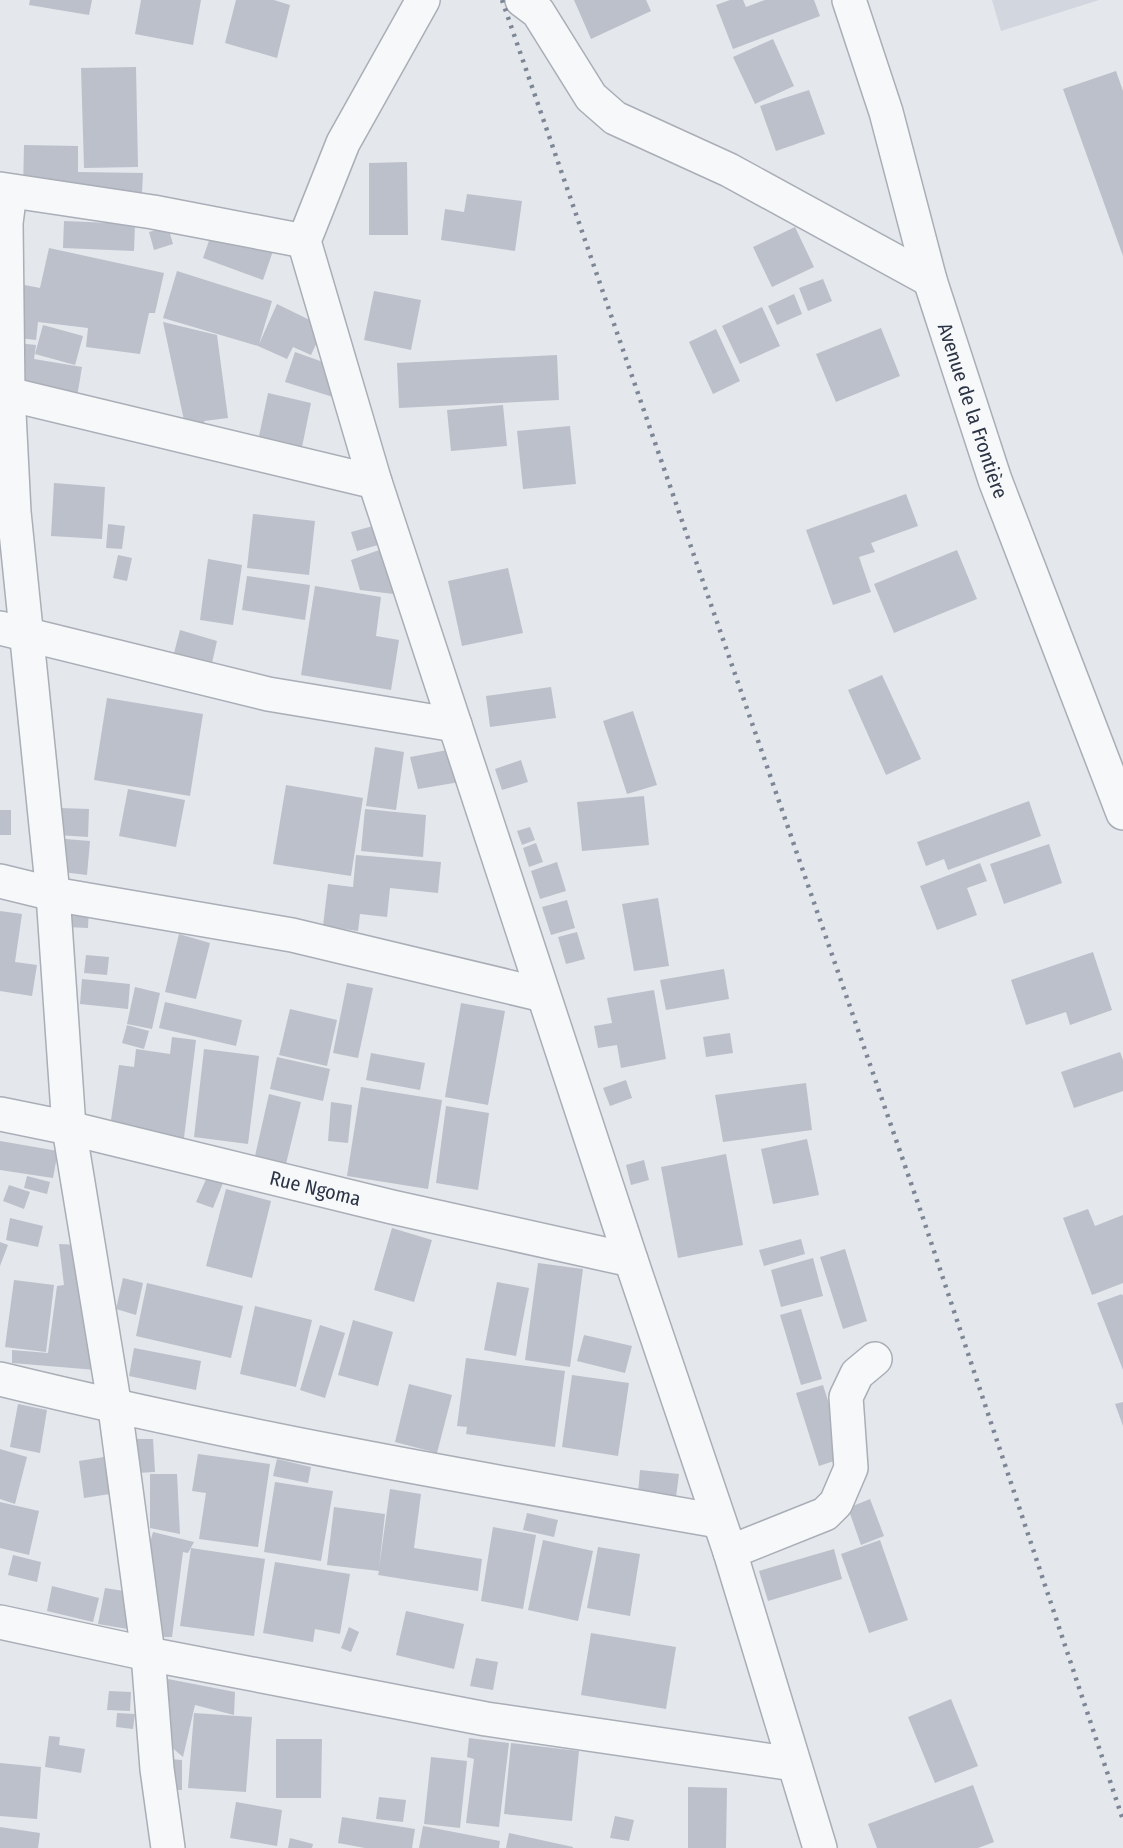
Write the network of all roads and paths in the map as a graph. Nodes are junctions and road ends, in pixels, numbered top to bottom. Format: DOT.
graph roads {
  1 [pos="423,0"];
  2 [pos="522,0"];
  3 [pos="849,0"];
  4 [pos="5,190"];
  5 [pos="304,241"];
  6 [pos="930,280"];
  7 [pos="4,393"];
  8 [pos="375,482"];
  9 [pos="13,631"];
  10 [pos="455,725"];
  11 [pos="1123,813"];
  12 [pos="0,881"];
  13 [pos="53,894"];
  14 [pos="543,995"];
  15 [pos="0,1114"];
  16 [pos="69,1128"];
  17 [pos="631,1260"];
  18 [pos="875,1359"];
  19 [pos="0,1379"];
  20 [pos="116,1408"];
  21 [pos="718,1521"];
  22 [pos="730,1552"];
  23 [pos="0,1622"];
  24 [pos="148,1654"];
  25 [pos="794,1764"];
  26 [pos="168,1848"];
  27 [pos="820,1848"];
  1 -- 5 [label="street"];
  2 -- 6 [label="street"];
  3 -- 6 [label="street, Avenue de la Frontière"];
  4 -- 5 [label="street"];
  4 -- 7 [label="street"];
  5 -- 8 [label="street"];
  6 -- 11 [label="street, Avenue de la Frontière"];
  7 -- 8 [label="street"];
  7 -- 9 [label="street"];
  8 -- 10 [label="street"];
  9 -- 10 [label="street"];
  9 -- 13 [label="street"];
  10 -- 14 [label="street"];
  12 -- 13 [label="street"];
  13 -- 14 [label="street"];
  13 -- 16 [label="street"];
  14 -- 17 [label="street"];
  15 -- 16 [label="street, Rue Ngoma"];
  16 -- 17 [label="street, Rue Ngoma"];
  16 -- 20 [label="street"];
  17 -- 21 [label="street"];
  18 -- 22 [label="street"];
  19 -- 20 [label="street"];
  20 -- 21 [label="street"];
  20 -- 24 [label="street"];
  21 -- 22 [label="street"];
  22 -- 25 [label="street"];
  23 -- 24 [label="street"];
  24 -- 25 [label="street"];
  24 -- 26 [label="street"];
  25 -- 27 [label="street"];
}
